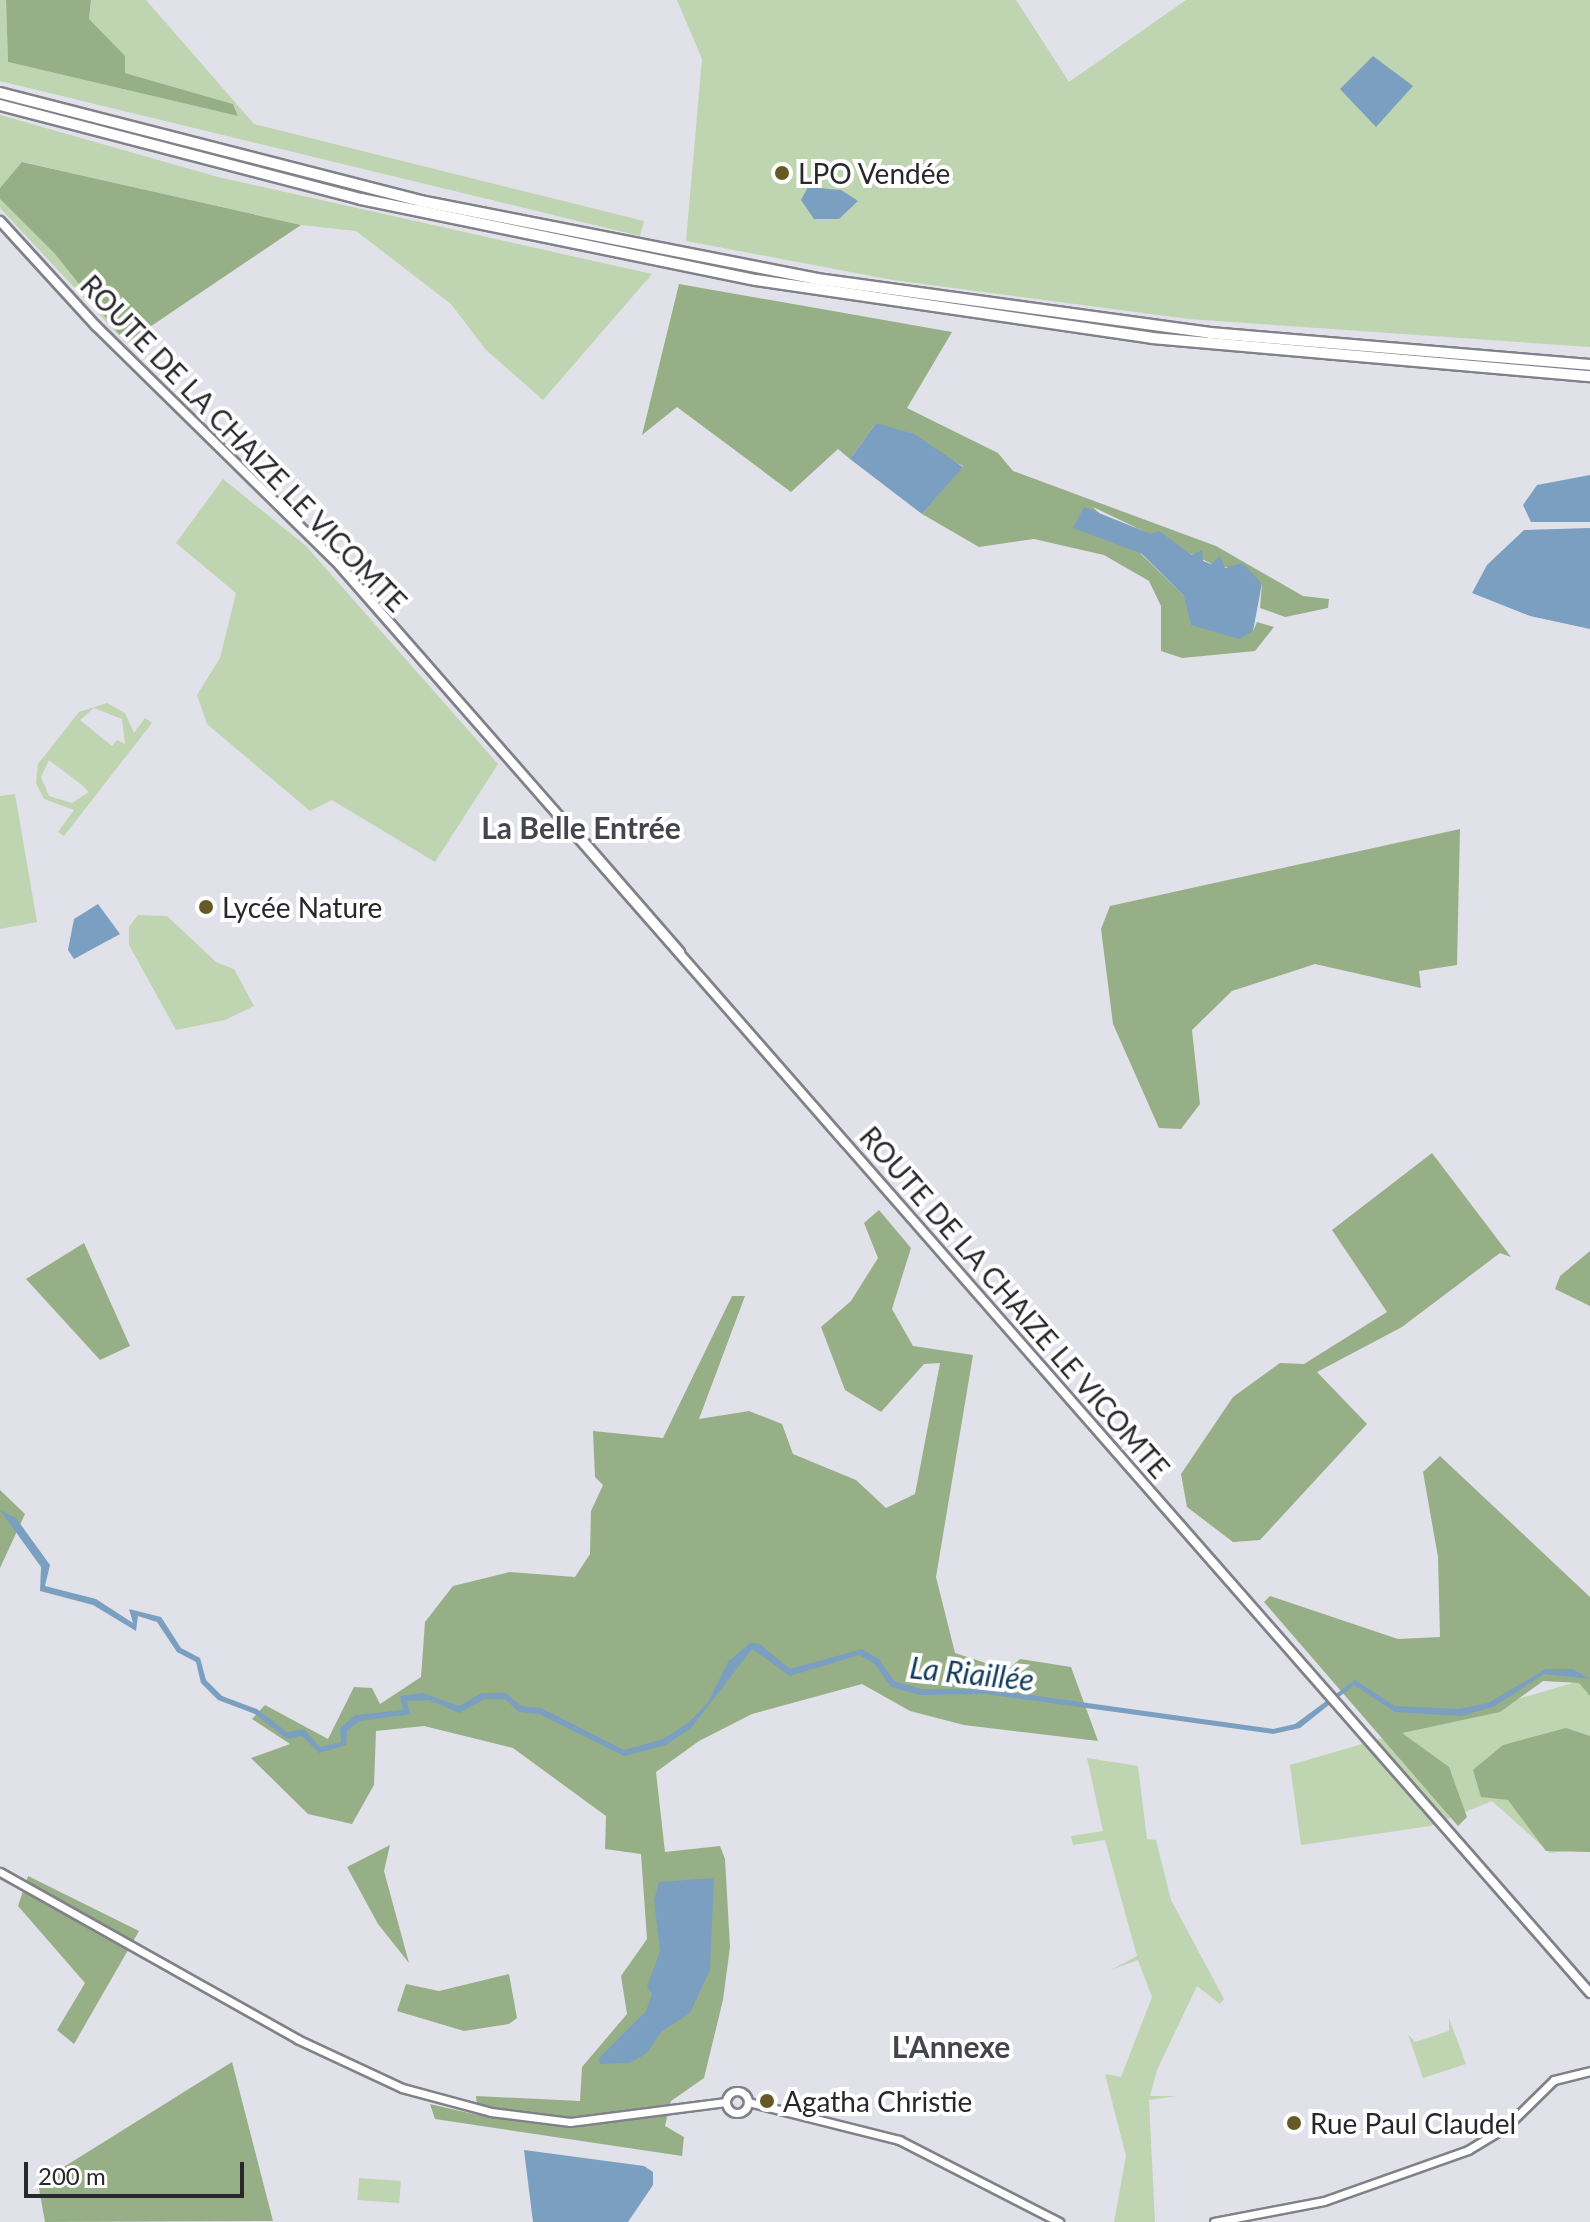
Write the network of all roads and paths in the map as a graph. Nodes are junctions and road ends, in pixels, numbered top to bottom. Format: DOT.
graph roads {
  1 [pos="0,93"];
  2 [pos="0,105"];
  3 [pos="0,221"];
  4 [pos="1590,365"];
  5 [pos="1590,376"];
  6 [pos="0,1872"];
  7 [pos="1590,1993"];
  8 [pos="1590,2071"];
  9 [pos="726,2102"];
  10 [pos="748,2102"];
  11 [pos="1059,2222"];
  12 [pos="1214,2222"];
  1 -- 4 [label="highway"];
  2 -- 5 [label="highway"];
  3 -- 7 [label="main road, ROUTE DE LA CHAIZE LE VICOMTE"];
  6 -- 9 [label="street"];
  8 -- 12 [label="street"];
  9 -- 10 [label="street"];
  9 -- 10 [label="street"];
  10 -- 11 [label="street"];
}
